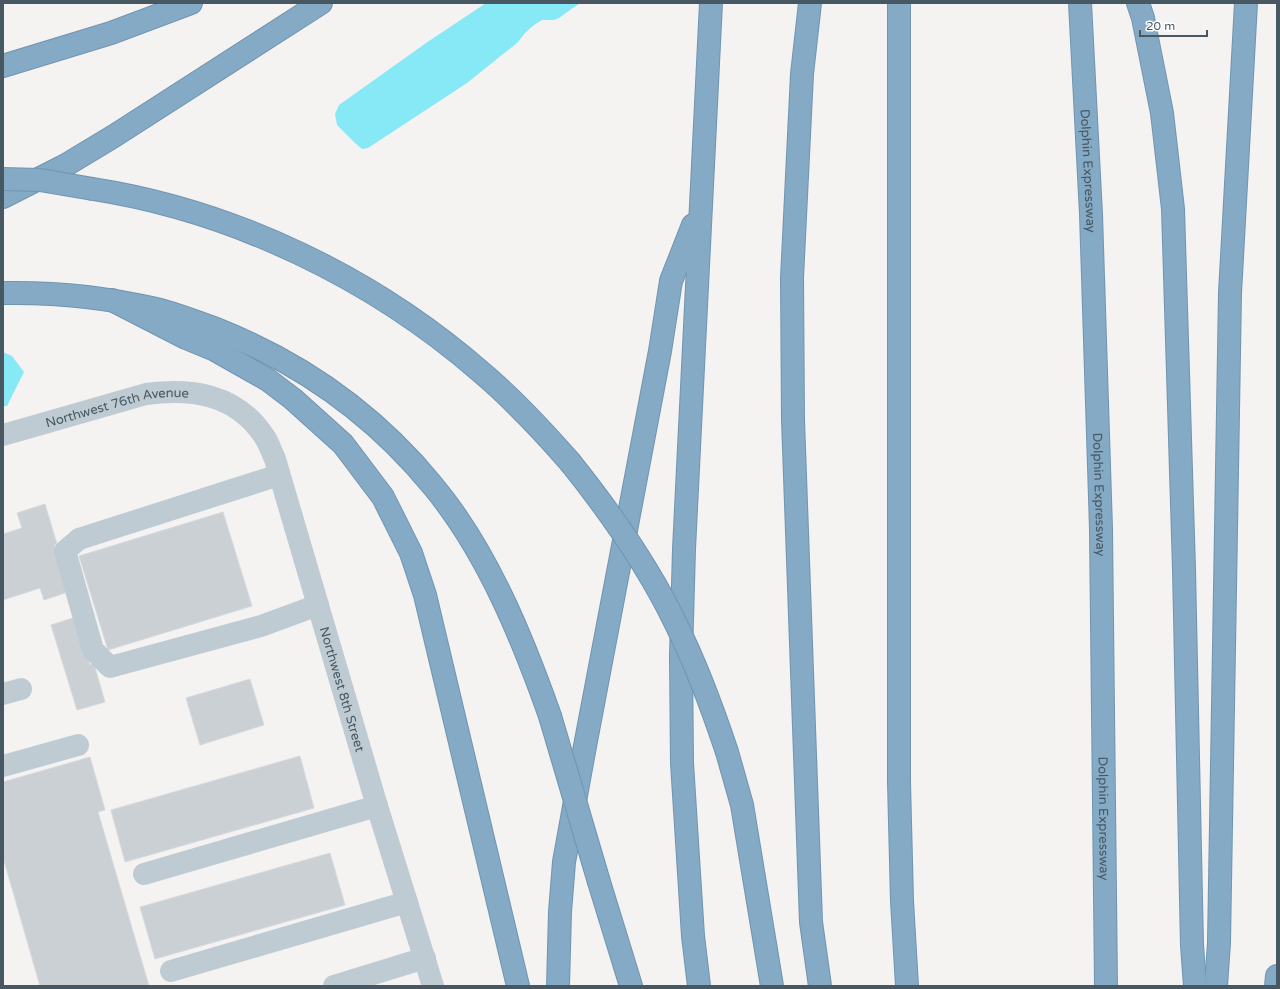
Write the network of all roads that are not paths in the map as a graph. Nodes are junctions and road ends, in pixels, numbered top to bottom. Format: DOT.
graph roads {
  1 [pos="321,3"];
  2 [pos="711,3"];
  3 [pos="810,3"];
  4 [pos="899,3"];
  5 [pos="1080,3"];
  6 [pos="1138,3"];
  7 [pos="1246,3"];
  8 [pos="183,6"];
  9 [pos="3,66"];
  10 [pos="3,179"];
  11 [pos="3,197"];
  12 [pos="700,209"];
  13 [pos="3,293"];
  14 [pos="112,300"];
  15 [pos="231,405"];
  16 [pos="3,435"];
  17 [pos="279,475"];
  18 [pos="318,605"];
  19 [pos="78,745"];
  20 [pos="3,766"];
  21 [pos="378,806"];
  22 [pos="144,874"];
  23 [pos="408,902"];
  24 [pos="425,958"];
  25 [pos="171,971"];
  26 [pos="1277,976"];
  27 [pos="334,986"];
  28 [pos="434,986"];
  29 [pos="518,986"];
  30 [pos="558,986"];
  31 [pos="631,986"];
  32 [pos="699,986"];
  33 [pos="772,986"];
  34 [pos="820,986"];
  35 [pos="907,986"];
  36 [pos="1106,986"];
  37 [pos="1195,986"];
  38 [pos="1216,986"];
  39 [pos="1276,986"];
  1 -- 11 [label="highway"];
  2 -- 12 [label="highway"];
  3 -- 34 [label="highway"];
  4 -- 35 [label="highway"];
  5 -- 36 [label="highway, Dolphin Expressway"];
  6 -- 37 [label="highway"];
  7 -- 38 [label="highway"];
  8 -- 9 [label="highway"];
  10 -- 33 [label="highway, bridge"];
  12 -- 30 [label="highway"];
  12 -- 32 [label="highway"];
  13 -- 14 [label="highway"];
  14 -- 29 [label="highway"];
  14 -- 31 [label="highway, bridge"];
  15 -- 16 [label="street, Northwest 76th Avenue"];
  15 -- 17 [label="street, Northwest 8th Street"];
  17 -- 18 [label="street, Northwest 8th Street"];
  17 -- 18 [label="street"];
  18 -- 21 [label="street, Northwest 8th Street"];
  19 -- 20 [label="street"];
  21 -- 22 [label="street"];
  21 -- 23 [label="street, Northwest 8th Street"];
  23 -- 24 [label="street, Northwest 8th Street"];
  23 -- 25 [label="street"];
  24 -- 27 [label="street"];
  24 -- 28 [label="street, Northwest 8th Street"];
  26 -- 39 [label="highway"];
}
